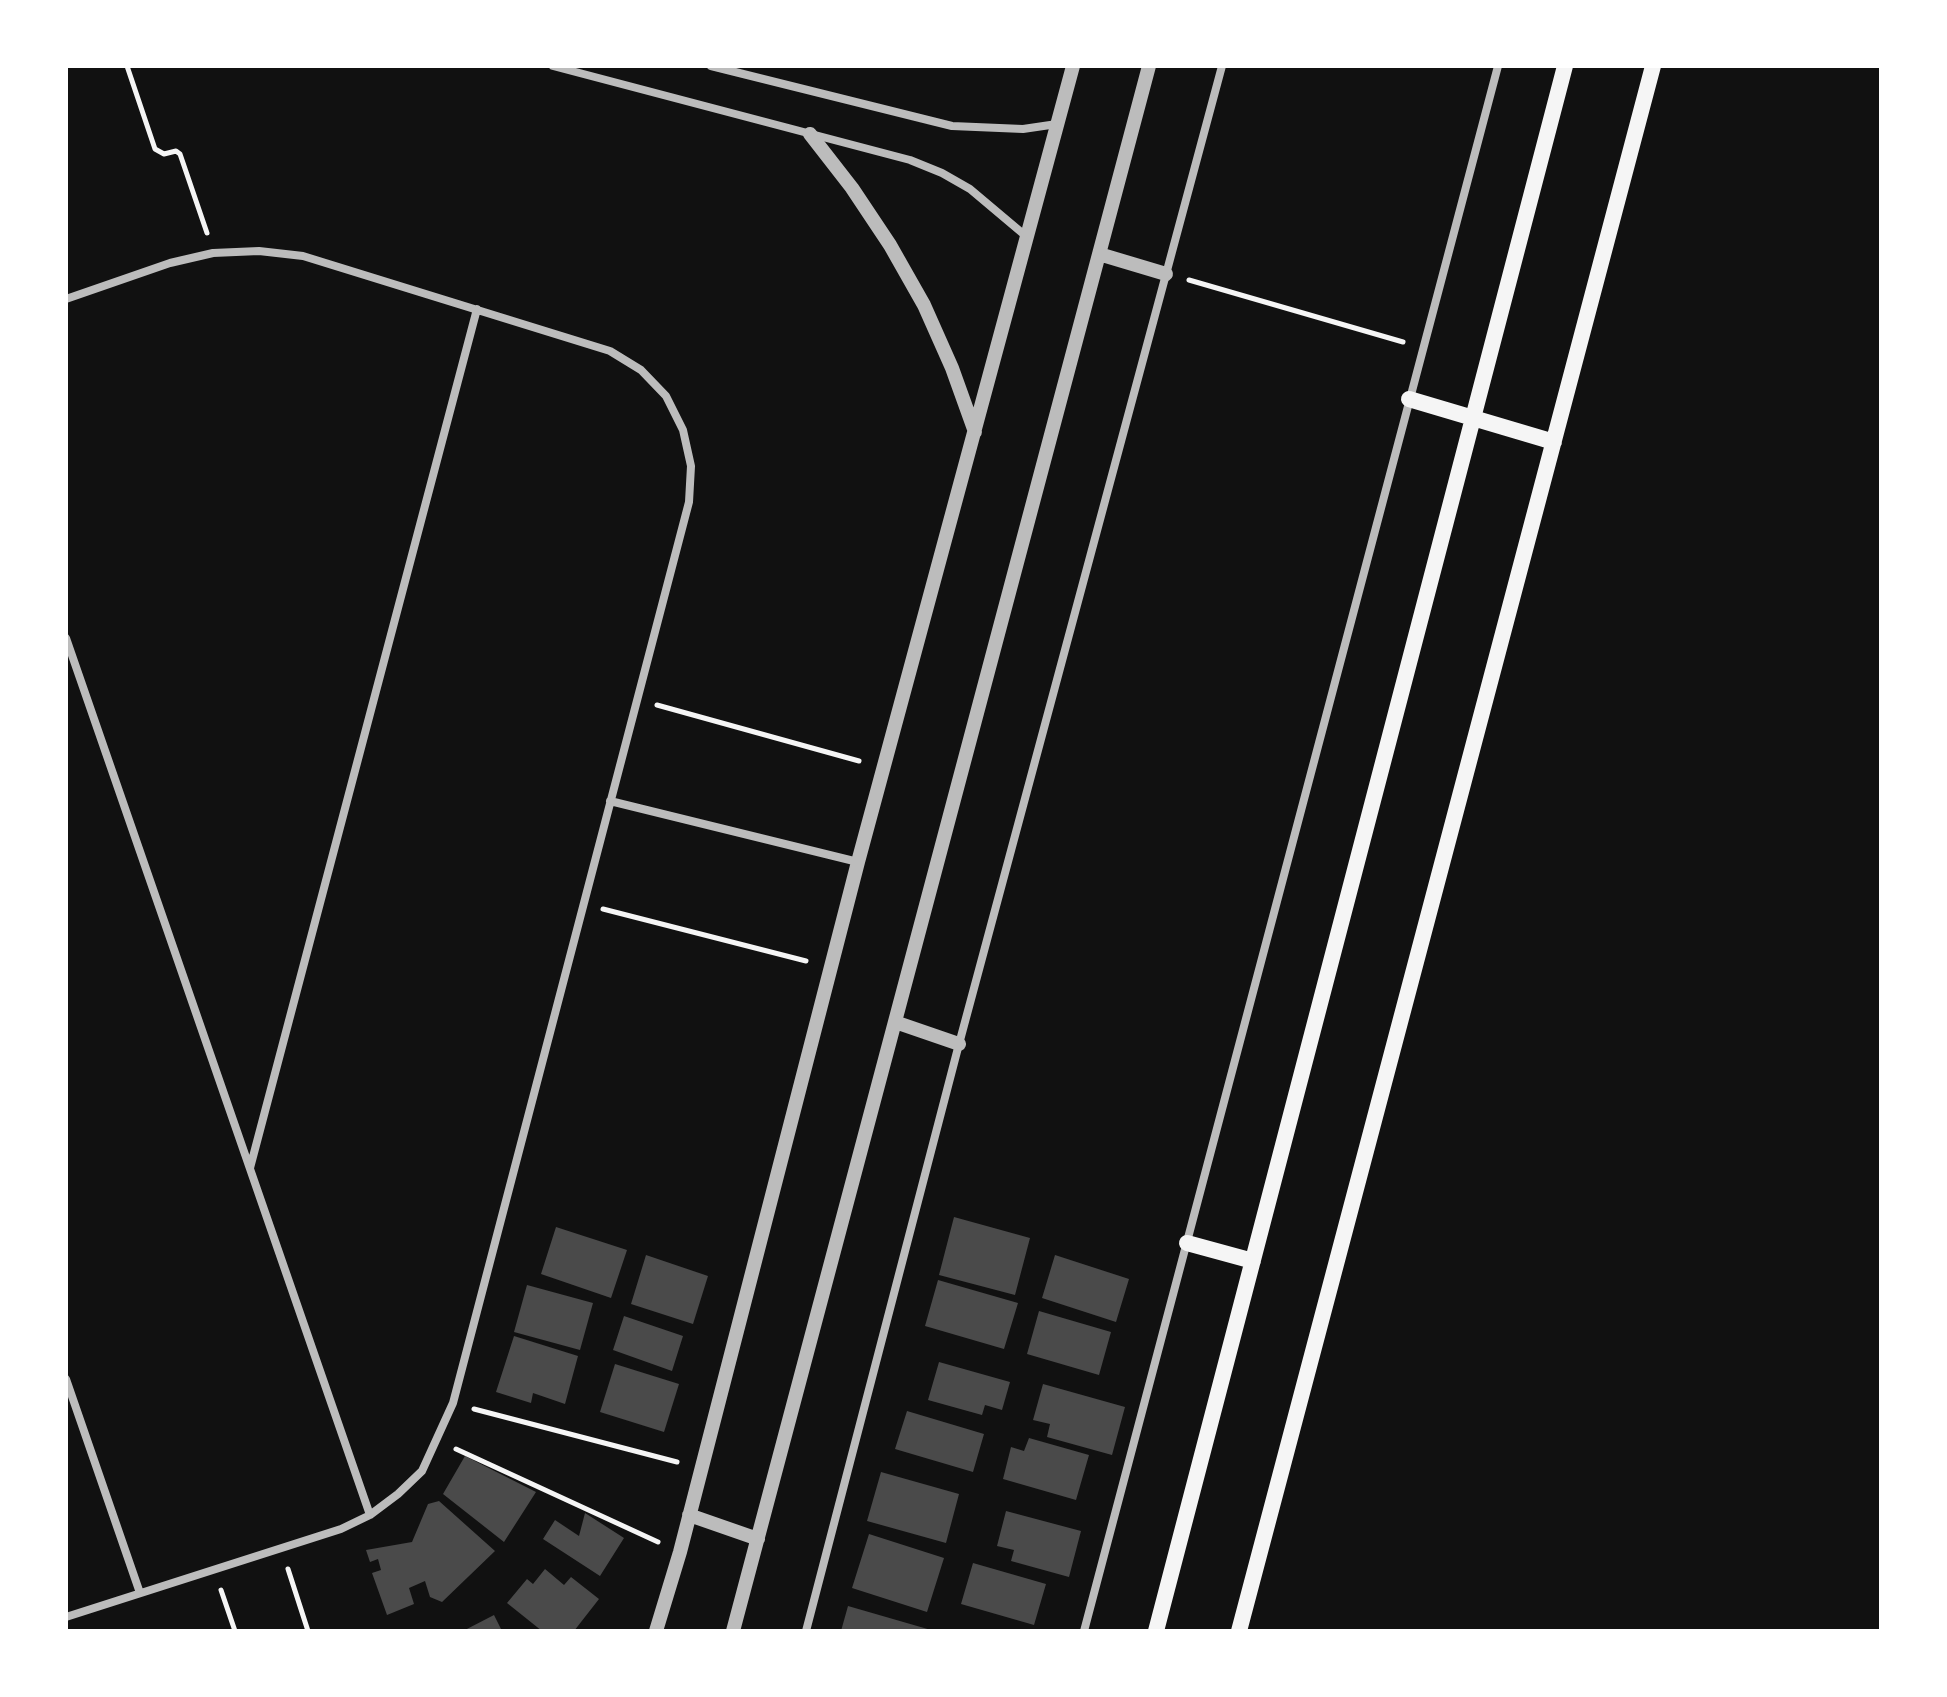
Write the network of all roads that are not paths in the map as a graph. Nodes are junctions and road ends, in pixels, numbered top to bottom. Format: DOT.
graph roads {
  1 [pos="553,66"];
  2 [pos="711,66"];
  3 [pos="1073,66"];
  4 [pos="1149,66"];
  5 [pos="1222,66"];
  6 [pos="1498,66"];
  7 [pos="1565,66"];
  8 [pos="1653,66"];
  9 [pos="722,67"];
  10 [pos="1058,124"];
  11 [pos="810,134"];
  12 [pos="1027,238"];
  13 [pos="1099,254"];
  14 [pos="1166,274"];
  15 [pos="66,299"];
  16 [pos="477,309"];
  17 [pos="1409,399"];
  18 [pos="1473,418"];
  19 [pos="975,433"];
  20 [pos="1554,442"];
  21 [pos="66,638"];
  22 [pos="610,801"];
  23 [pos="858,862"];
  24 [pos="895,1022"];
  25 [pos="959,1044"];
  26 [pos="250,1169"];
  27 [pos="1187,1243"];
  28 [pos="1253,1261"];
  29 [pos="66,1379"];
  30 [pos="370,1515"];
  31 [pos="689,1515"];
  32 [pos="758,1539"];
  33 [pos="140,1593"];
  34 [pos="66,1617"];
  35 [pos="656,1631"];
  36 [pos="733,1631"];
  37 [pos="806,1631"];
  38 [pos="1084,1631"];
  39 [pos="1156,1631"];
  40 [pos="1239,1631"];
  1 -- 11 [label="street"];
  2 -- 9 [label="street"];
  3 -- 10 [label="street"];
  4 -- 13 [label="street"];
  5 -- 14 [label="street"];
  6 -- 17 [label="street"];
  7 -- 18 [label="main road"];
  8 -- 20 [label="main road"];
  9 -- 10 [label="street"];
  10 -- 12 [label="street"];
  11 -- 12 [label="street"];
  11 -- 19 [label="street"];
  12 -- 19 [label="street"];
  13 -- 14 [label="street"];
  13 -- 24 [label="street"];
  14 -- 25 [label="street"];
  15 -- 16 [label="street"];
  16 -- 22 [label="street"];
  16 -- 26 [label="street"];
  17 -- 18 [label="main road"];
  17 -- 27 [label="street"];
  18 -- 20 [label="main road"];
  18 -- 28 [label="main road"];
  19 -- 23 [label="street"];
  20 -- 40 [label="main road"];
  21 -- 26 [label="street"];
  22 -- 23 [label="street"];
  22 -- 30 [label="street"];
  23 -- 31 [label="street"];
  24 -- 25 [label="street"];
  24 -- 32 [label="street"];
  25 -- 37 [label="street"];
  26 -- 30 [label="street"];
  27 -- 28 [label="main road"];
  27 -- 38 [label="street"];
  28 -- 39 [label="main road"];
  29 -- 33 [label="street"];
  30 -- 33 [label="street"];
  31 -- 32 [label="street"];
  31 -- 35 [label="street"];
  32 -- 36 [label="street"];
  33 -- 34 [label="street"];
}
